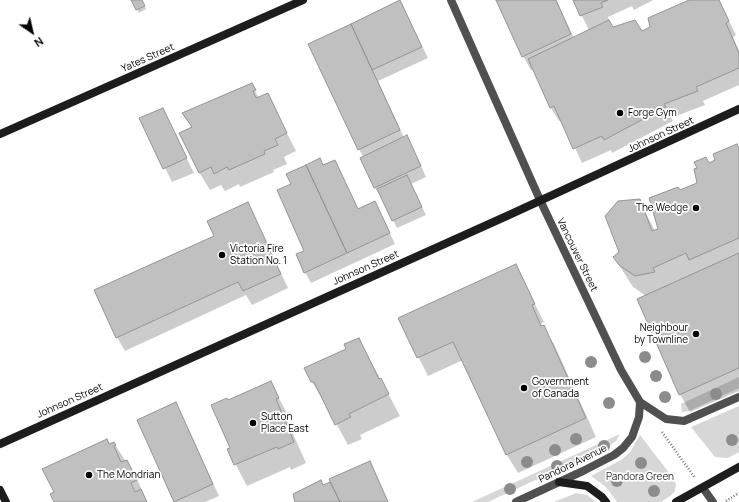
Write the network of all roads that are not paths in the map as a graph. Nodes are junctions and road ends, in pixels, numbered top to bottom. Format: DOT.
graph roads {
  1 [pos="303,0"];
  2 [pos="451,0"];
  3 [pos="739,109"];
  4 [pos="0,134"];
  5 [pos="540,200"];
  6 [pos="739,397"];
  7 [pos="640,402"];
  8 [pos="0,444"];
  9 [pos="739,467"];
  10 [pos="559,482"];
  11 [pos="702,488"];
  12 [pos="0,490"];
  13 [pos="6,502"];
  14 [pos="516,502"];
  15 [pos="606,502"];
  16 [pos="676,502"];
  17 [pos="713,502"];
  1 -- 4 [label="main road, Yates Street"];
  2 -- 5 [label="street, Vancouver Street"];
  3 -- 5 [label="main road, Johnson Street"];
  5 -- 7 [label="street, Vancouver Street"];
  5 -- 8 [label="main road, Johnson Street"];
  6 -- 7 [label="street"];
  7 -- 10 [label="street, Pandora Avenue"];
  9 -- 11 [label="main road"];
  10 -- 14 [label="street, Pandora Avenue"];
  10 -- 15 [label="main road"];
  11 -- 16 [label="main road"];
  11 -- 17 [label="street"];
  12 -- 13 [label="main road"];
}
